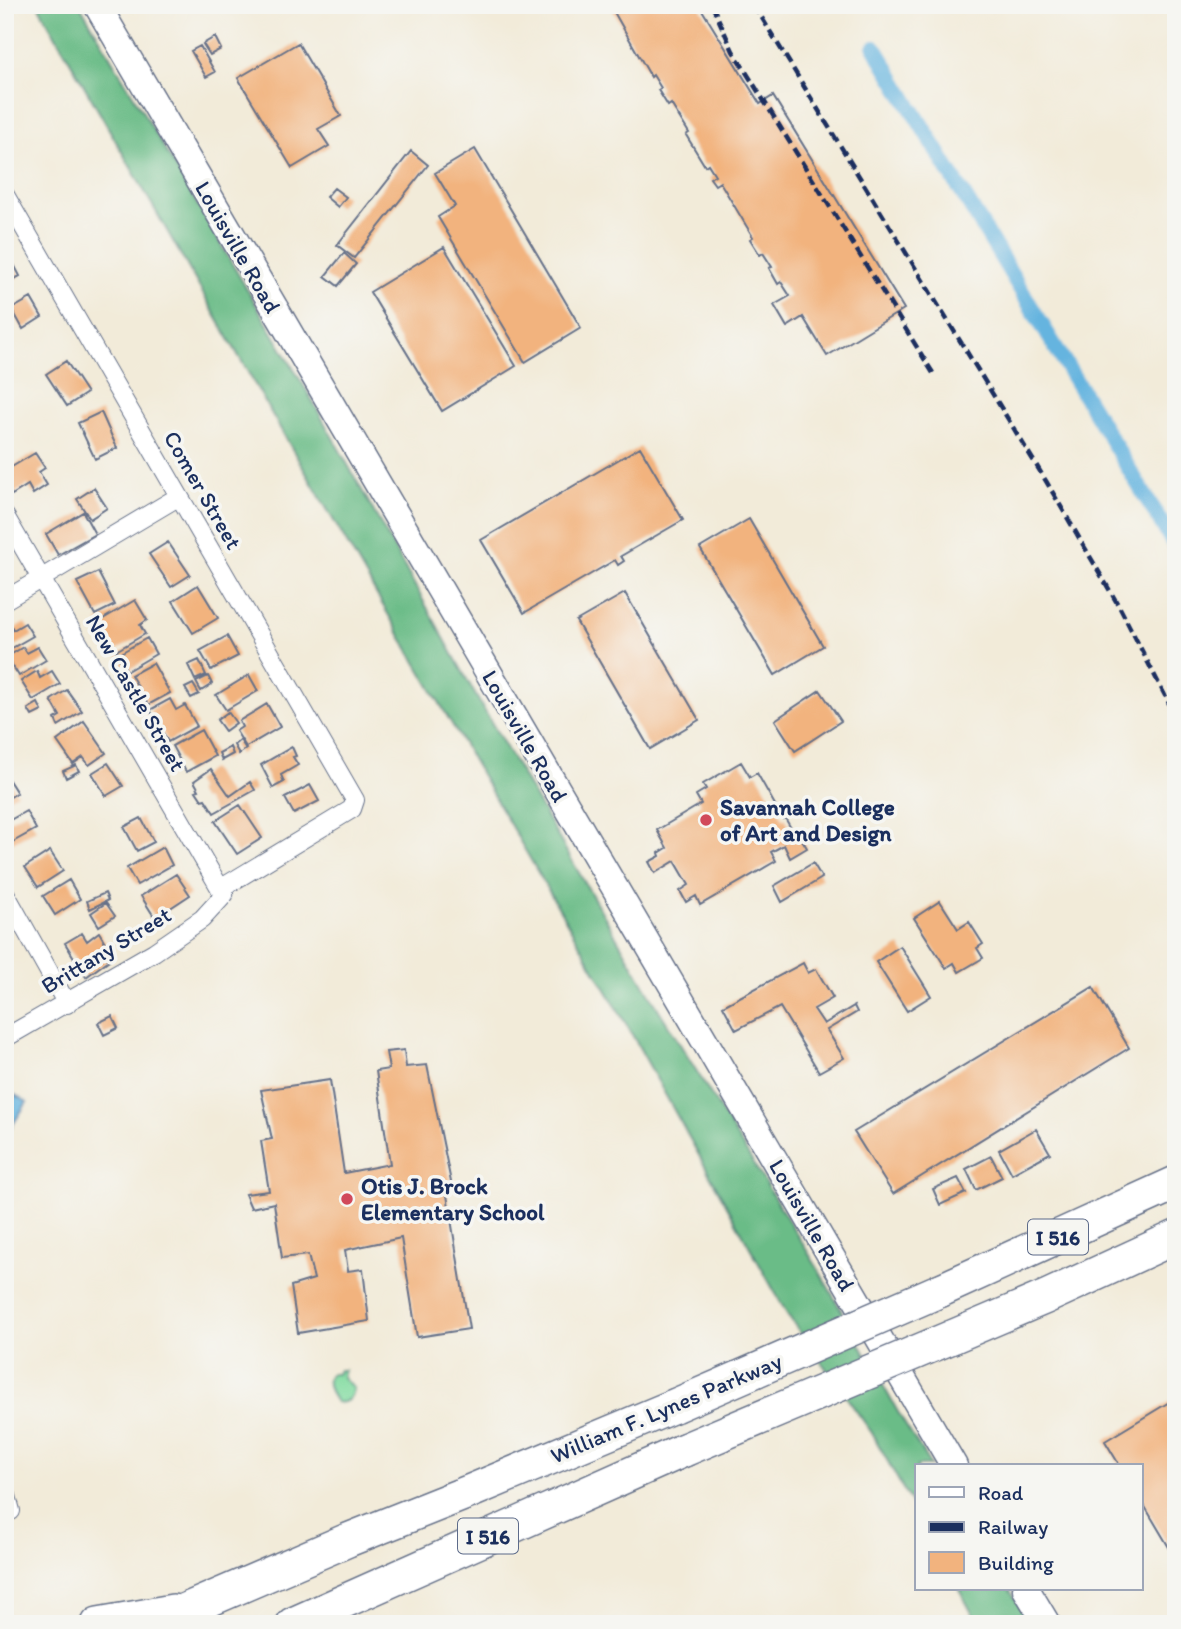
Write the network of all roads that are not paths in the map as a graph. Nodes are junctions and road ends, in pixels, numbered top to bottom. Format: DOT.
graph roads {
  1 [pos="97,5"];
  2 [pos="5,195"];
  3 [pos="178,497"];
  4 [pos="5,516"];
  5 [pos="40,578"];
  6 [pos="5,600"];
  7 [pos="352,809"];
  8 [pos="5,892"];
  9 [pos="222,892"];
  10 [pos="67,1004"];
  11 [pos="5,1038"];
  12 [pos="1176,1183"];
  13 [pos="1176,1237"];
  14 [pos="953,1464"];
  15 [pos="5,1489"];
  16 [pos="11,1511"];
  17 [pos="1027,1590"];
  18 [pos="189,1609"];
  19 [pos="98,1624"];
  20 [pos="153,1624"];
  21 [pos="293,1624"];
  22 [pos="1047,1624"];
  1 -- 14 [label="main road, Louisville Road"];
  2 -- 3 [label="street, Comer Street"];
  3 -- 5 [label="street"];
  3 -- 7 [label="street, Comer Street"];
  4 -- 5 [label="street, New Castle Street"];
  5 -- 6 [label="street"];
  5 -- 9 [label="street, New Castle Street"];
  7 -- 9 [label="street, Brittany Street"];
  8 -- 10 [label="street"];
  9 -- 10 [label="street, Brittany Street"];
  10 -- 11 [label="street, Brittany Street"];
  12 -- 18 [label="highway, William F. Lynes Parkway / I 516, bridge"];
  13 -- 21 [label="highway, William F. Lynes Parkway / I 516, bridge"];
  15 -- 16 [label="street"];
  17 -- 22 [label="main road"];
  18 -- 19 [label="highway"];
  18 -- 20 [label="highway, William F. Lynes Parkway / I 516"];
}
